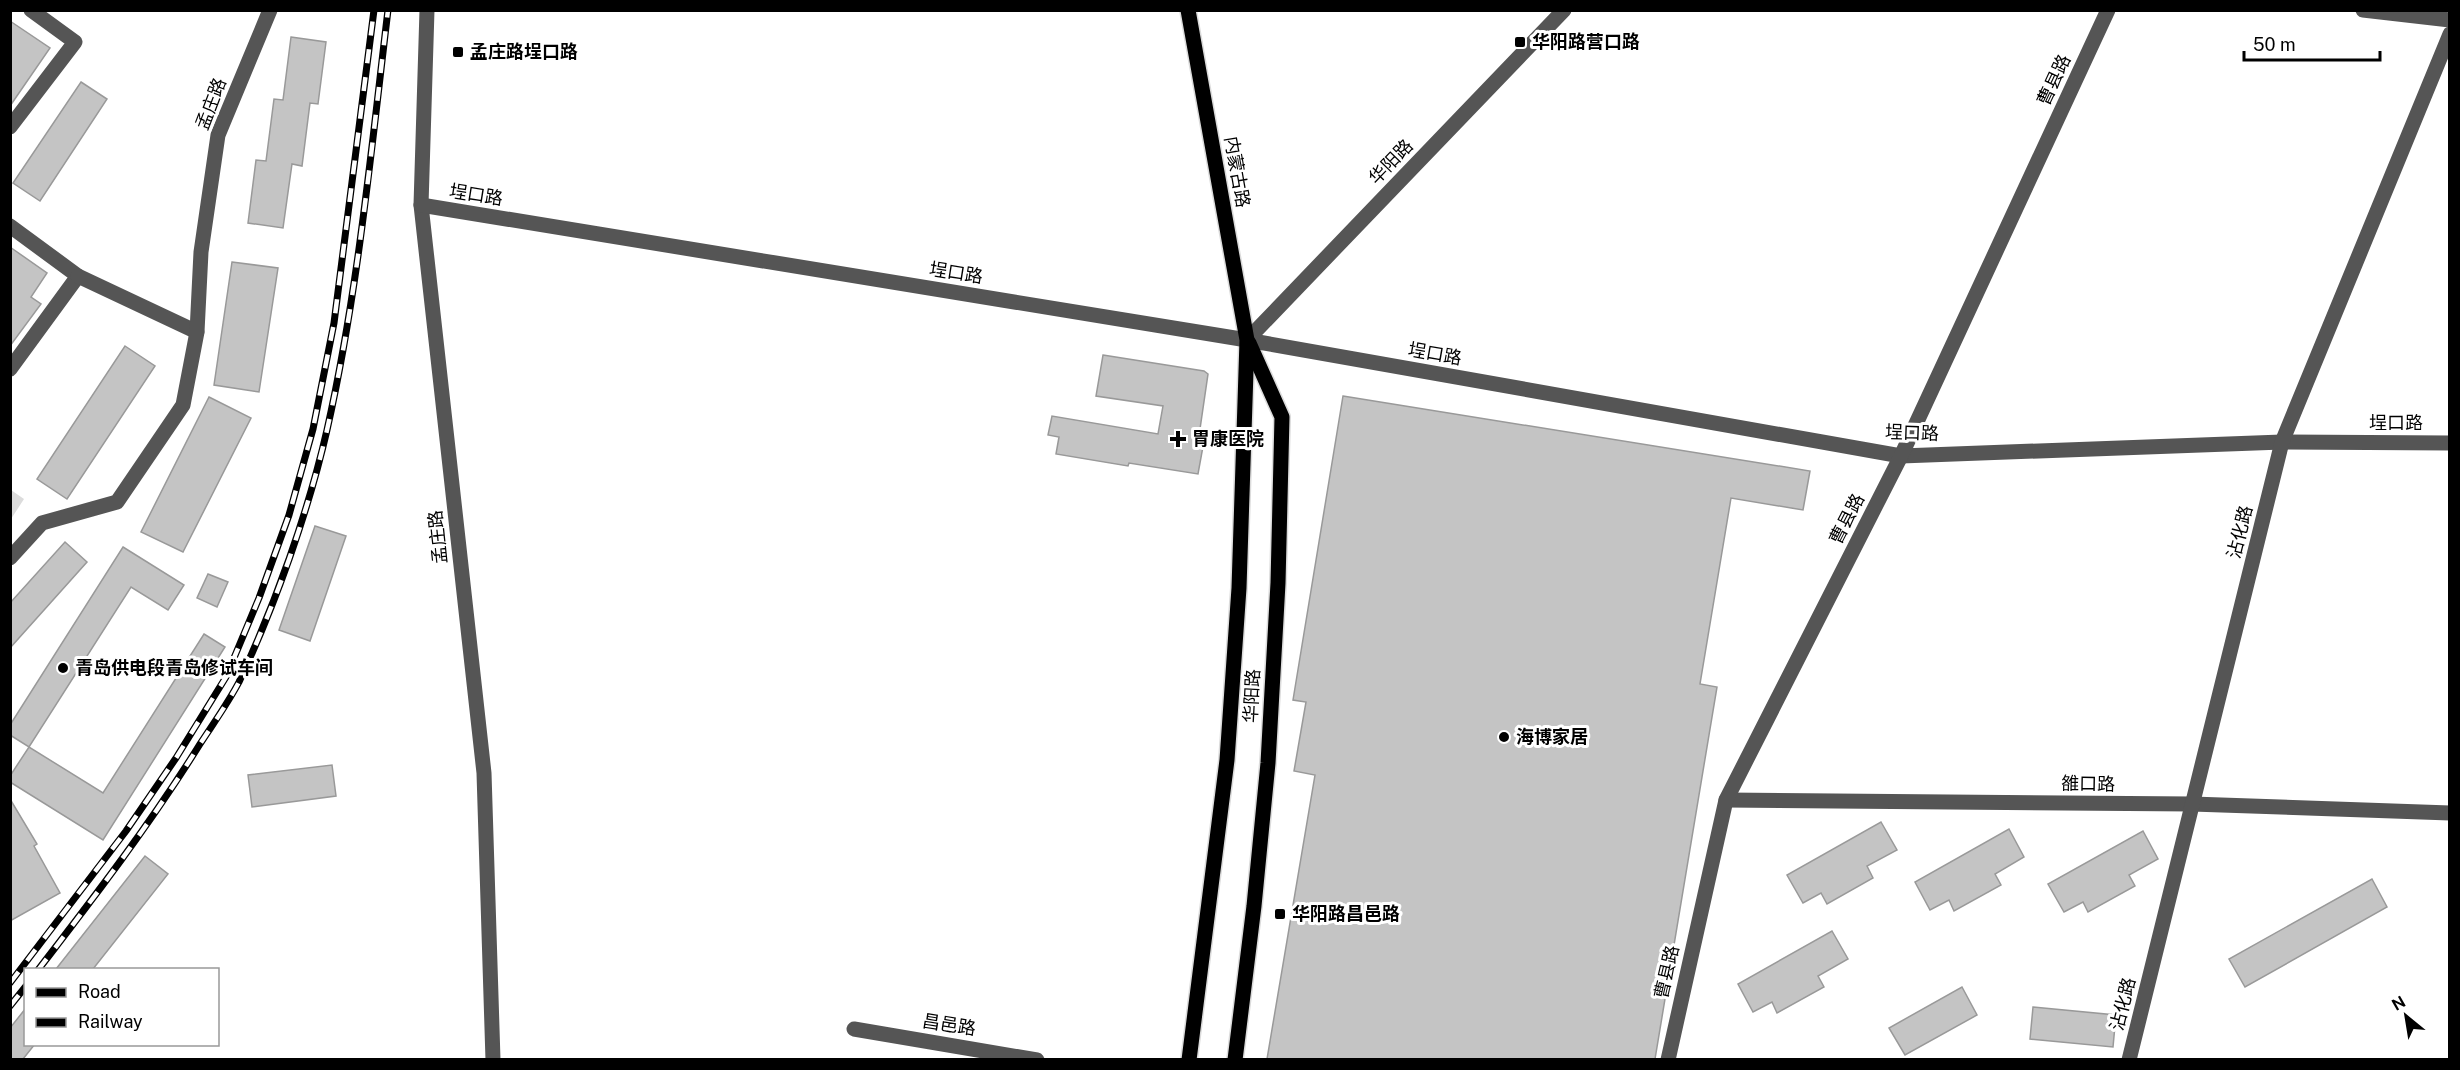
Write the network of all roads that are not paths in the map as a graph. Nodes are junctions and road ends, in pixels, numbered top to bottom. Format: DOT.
graph roads {
  1 [pos="31,10"];
  2 [pos="270,10"];
  3 [pos="427,10"];
  4 [pos="1188,10"];
  5 [pos="1564,10"];
  6 [pos="2108,10"];
  7 [pos="2363,10"];
  8 [pos="2450,20"];
  9 [pos="2450,34"];
  10 [pos="10,127"];
  11 [pos="420,205"];
  12 [pos="10,226"];
  13 [pos="78,276"];
  14 [pos="197,332"];
  15 [pos="1247,340"];
  16 [pos="10,369"];
  17 [pos="2282,442"];
  18 [pos="2450,443"];
  19 [pos="1901,456"];
  20 [pos="10,558"];
  21 [pos="1726,800"];
  22 [pos="2192,804"];
  23 [pos="2450,813"];
  24 [pos="854,1029"];
  25 [pos="493,1059"];
  26 [pos="1037,1059"];
  27 [pos="1190,1059"];
  28 [pos="1235,1059"];
  29 [pos="1668,1059"];
  30 [pos="2129,1059"];
  1 -- 10 [label="street"];
  2 -- 14 [label="street, 孟庄路"];
  3 -- 11 [label="street, 孟庄路"];
  4 -- 15 [label="main road, 内蒙古路"];
  5 -- 15 [label="street, 华阳路"];
  6 -- 19 [label="street, 曹县路"];
  7 -- 8 [label="street"];
  9 -- 17 [label="street, 沾化路"];
  11 -- 15 [label="street, 埕口路"];
  11 -- 25 [label="street, 孟庄路"];
  12 -- 13 [label="street"];
  13 -- 14 [label="street"];
  13 -- 16 [label="street"];
  14 -- 20 [label="street, 孟庄路"];
  15 -- 19 [label="street, 埕口路"];
  15 -- 27 [label="main road, 华阳路"];
  15 -- 28 [label="main road, 华阳路"];
  17 -- 18 [label="street, 埕口路"];
  17 -- 19 [label="street, 埕口路"];
  17 -- 22 [label="street, 沾化路"];
  19 -- 21 [label="street, 曹县路"];
  21 -- 22 [label="street, 雒口路"];
  21 -- 29 [label="street, 曹县路"];
  22 -- 23 [label="street, 雒口路"];
  22 -- 30 [label="street, 沾化路"];
  24 -- 26 [label="street, 昌邑路"];
}
